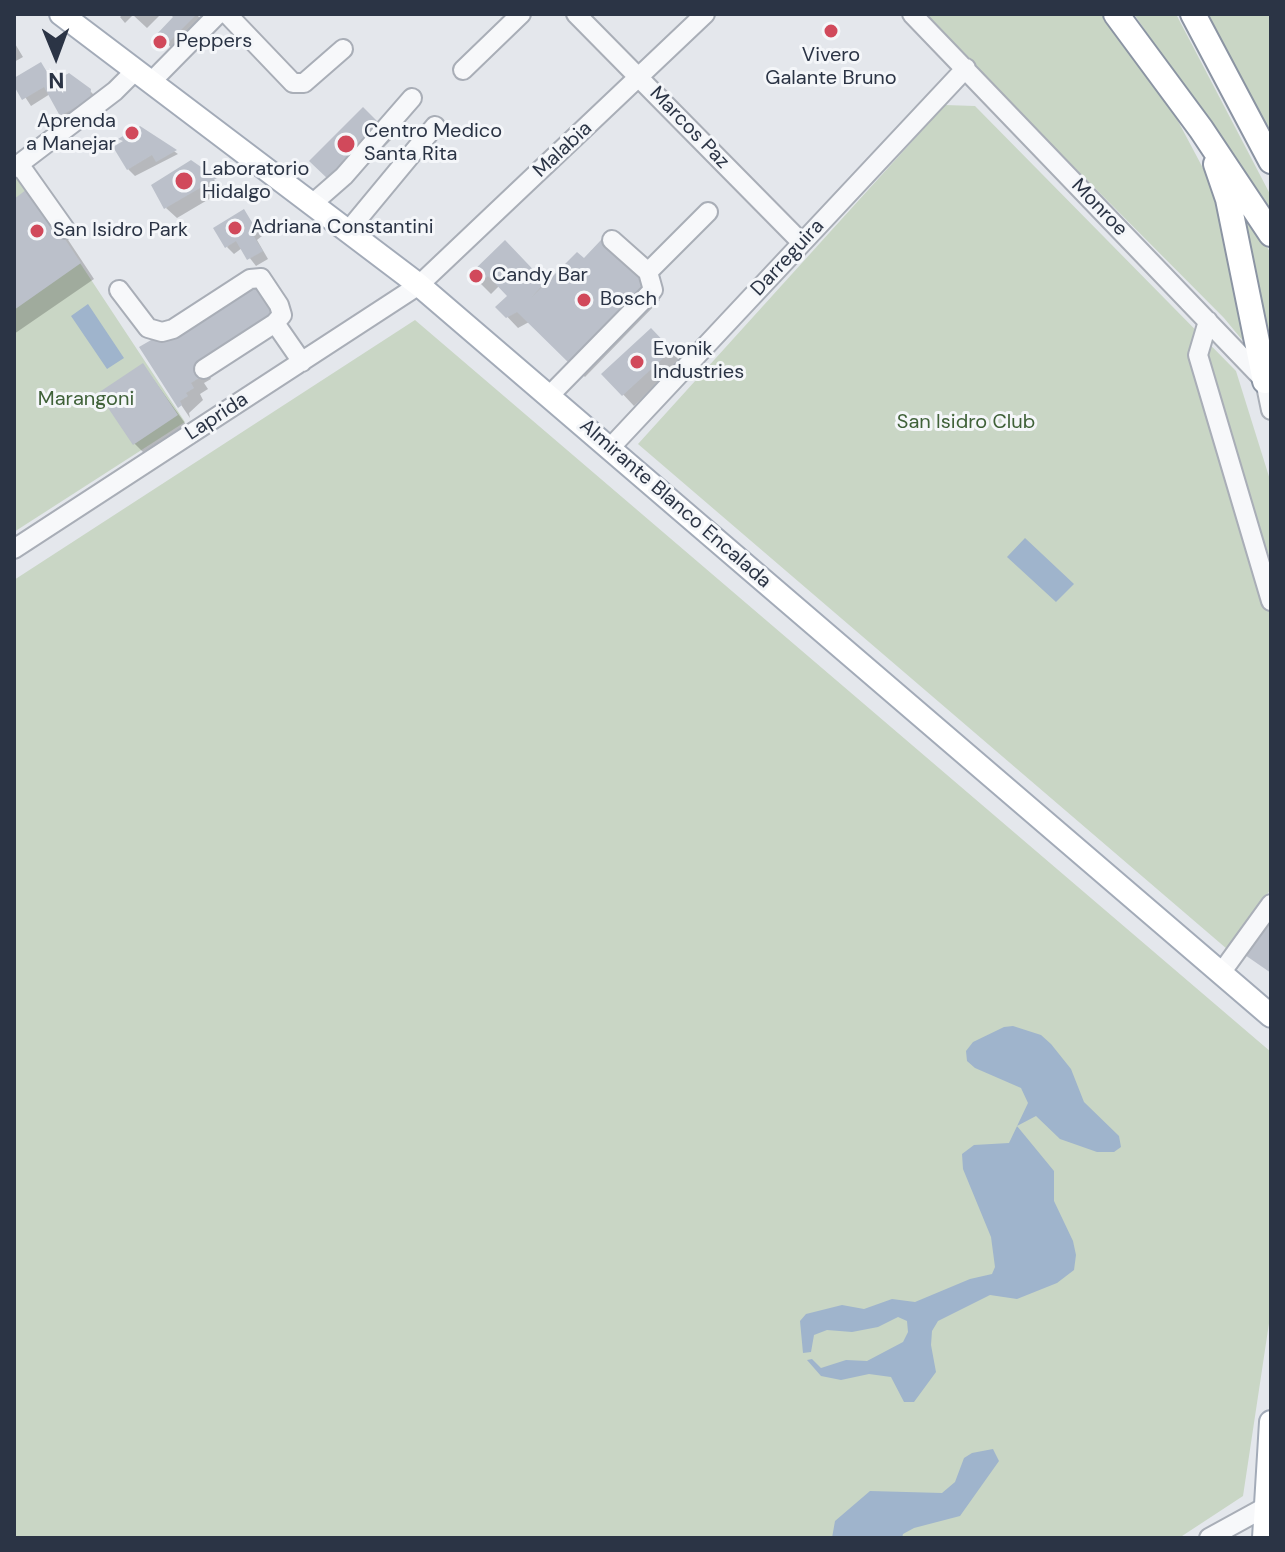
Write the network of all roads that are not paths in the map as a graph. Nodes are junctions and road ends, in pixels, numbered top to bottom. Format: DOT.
graph roads {
  1 [pos="61,14"];
  2 [pos="218,14"];
  3 [pos="227,14"];
  4 [pos="521,14"];
  5 [pos="576,14"];
  6 [pos="705,14"];
  7 [pos="912,14"];
  8 [pos="1116,14"];
  9 [pos="1193,14"];
  10 [pos="343,49"];
  11 [pos="966,68"];
  12 [pos="463,70"];
  13 [pos="144,76"];
  14 [pos="640,78"];
  15 [pos="412,98"];
  16 [pos="435,126"];
  17 [pos="1201,129"];
  18 [pos="1271,161"];
  19 [pos="17,166"];
  20 [pos="312,204"];
  21 [pos="708,212"];
  22 [pos="65,229"];
  23 [pos="348,231"];
  24 [pos="1271,234"];
  25 [pos="612,240"];
  26 [pos="802,243"];
  27 [pos="648,272"];
  28 [pos="419,285"];
  29 [pos="119,290"];
  30 [pos="1208,321"];
  31 [pos="275,323"];
  32 [pos="302,362"];
  33 [pos="204,369"];
  34 [pos="1265,381"];
  35 [pos="550,395"];
  36 [pos="1271,410"];
  37 [pos="610,448"];
  38 [pos="14,549"];
  39 [pos="1271,601"];
  40 [pos="1271,904"];
  41 [pos="1221,973"];
  42 [pos="1269,1010"];
  43 [pos="1271,1422"];
  44 [pos="1269,1503"];
  45 [pos="1209,1538"];
  46 [pos="1264,1538"];
  1 -- 13 [label="main road, Almirante Blanco Encalada"];
  2 -- 13 [label="street"];
  3 -- 10 [label="street"];
  4 -- 12 [label="street"];
  5 -- 14 [label="street, Marcos Paz"];
  6 -- 14 [label="street, Malabia"];
  7 -- 11 [label="street, Monroe"];
  8 -- 17 [label="highway"];
  9 -- 18 [label="highway"];
  11 -- 26 [label="street, Darreguira"];
  11 -- 30 [label="street, Monroe"];
  13 -- 19 [label="street"];
  13 -- 20 [label="main road, Almirante Blanco Encalada"];
  14 -- 26 [label="street, Marcos Paz"];
  14 -- 28 [label="street, Malabia"];
  15 -- 20 [label="street"];
  16 -- 23 [label="street"];
  17 -- 24 [label="highway"];
  17 -- 34 [label="highway"];
  19 -- 22 [label="street"];
  20 -- 23 [label="main road, Almirante Blanco Encalada"];
  21 -- 27 [label="street"];
  23 -- 28 [label="main road, Almirante Blanco Encalada"];
  25 -- 27 [label="street"];
  26 -- 37 [label="street, Darreguira"];
  27 -- 35 [label="street"];
  28 -- 32 [label="street, Laprida"];
  28 -- 35 [label="main road, Almirante Blanco Encalada"];
  29 -- 31 [label="street"];
  30 -- 34 [label="street, Monroe"];
  30 -- 39 [label="street"];
  31 -- 32 [label="street"];
  31 -- 33 [label="street"];
  32 -- 38 [label="street, Laprida"];
  34 -- 36 [label="street"];
  35 -- 37 [label="main road, Almirante Blanco Encalada"];
  37 -- 41 [label="main road, Almirante Blanco Encalada"];
  40 -- 41 [label="street"];
  41 -- 42 [label="main road, Almirante Blanco Encalada"];
  43 -- 44 [label="main road"];
  44 -- 45 [label="street"];
  44 -- 46 [label="main road"];
}
